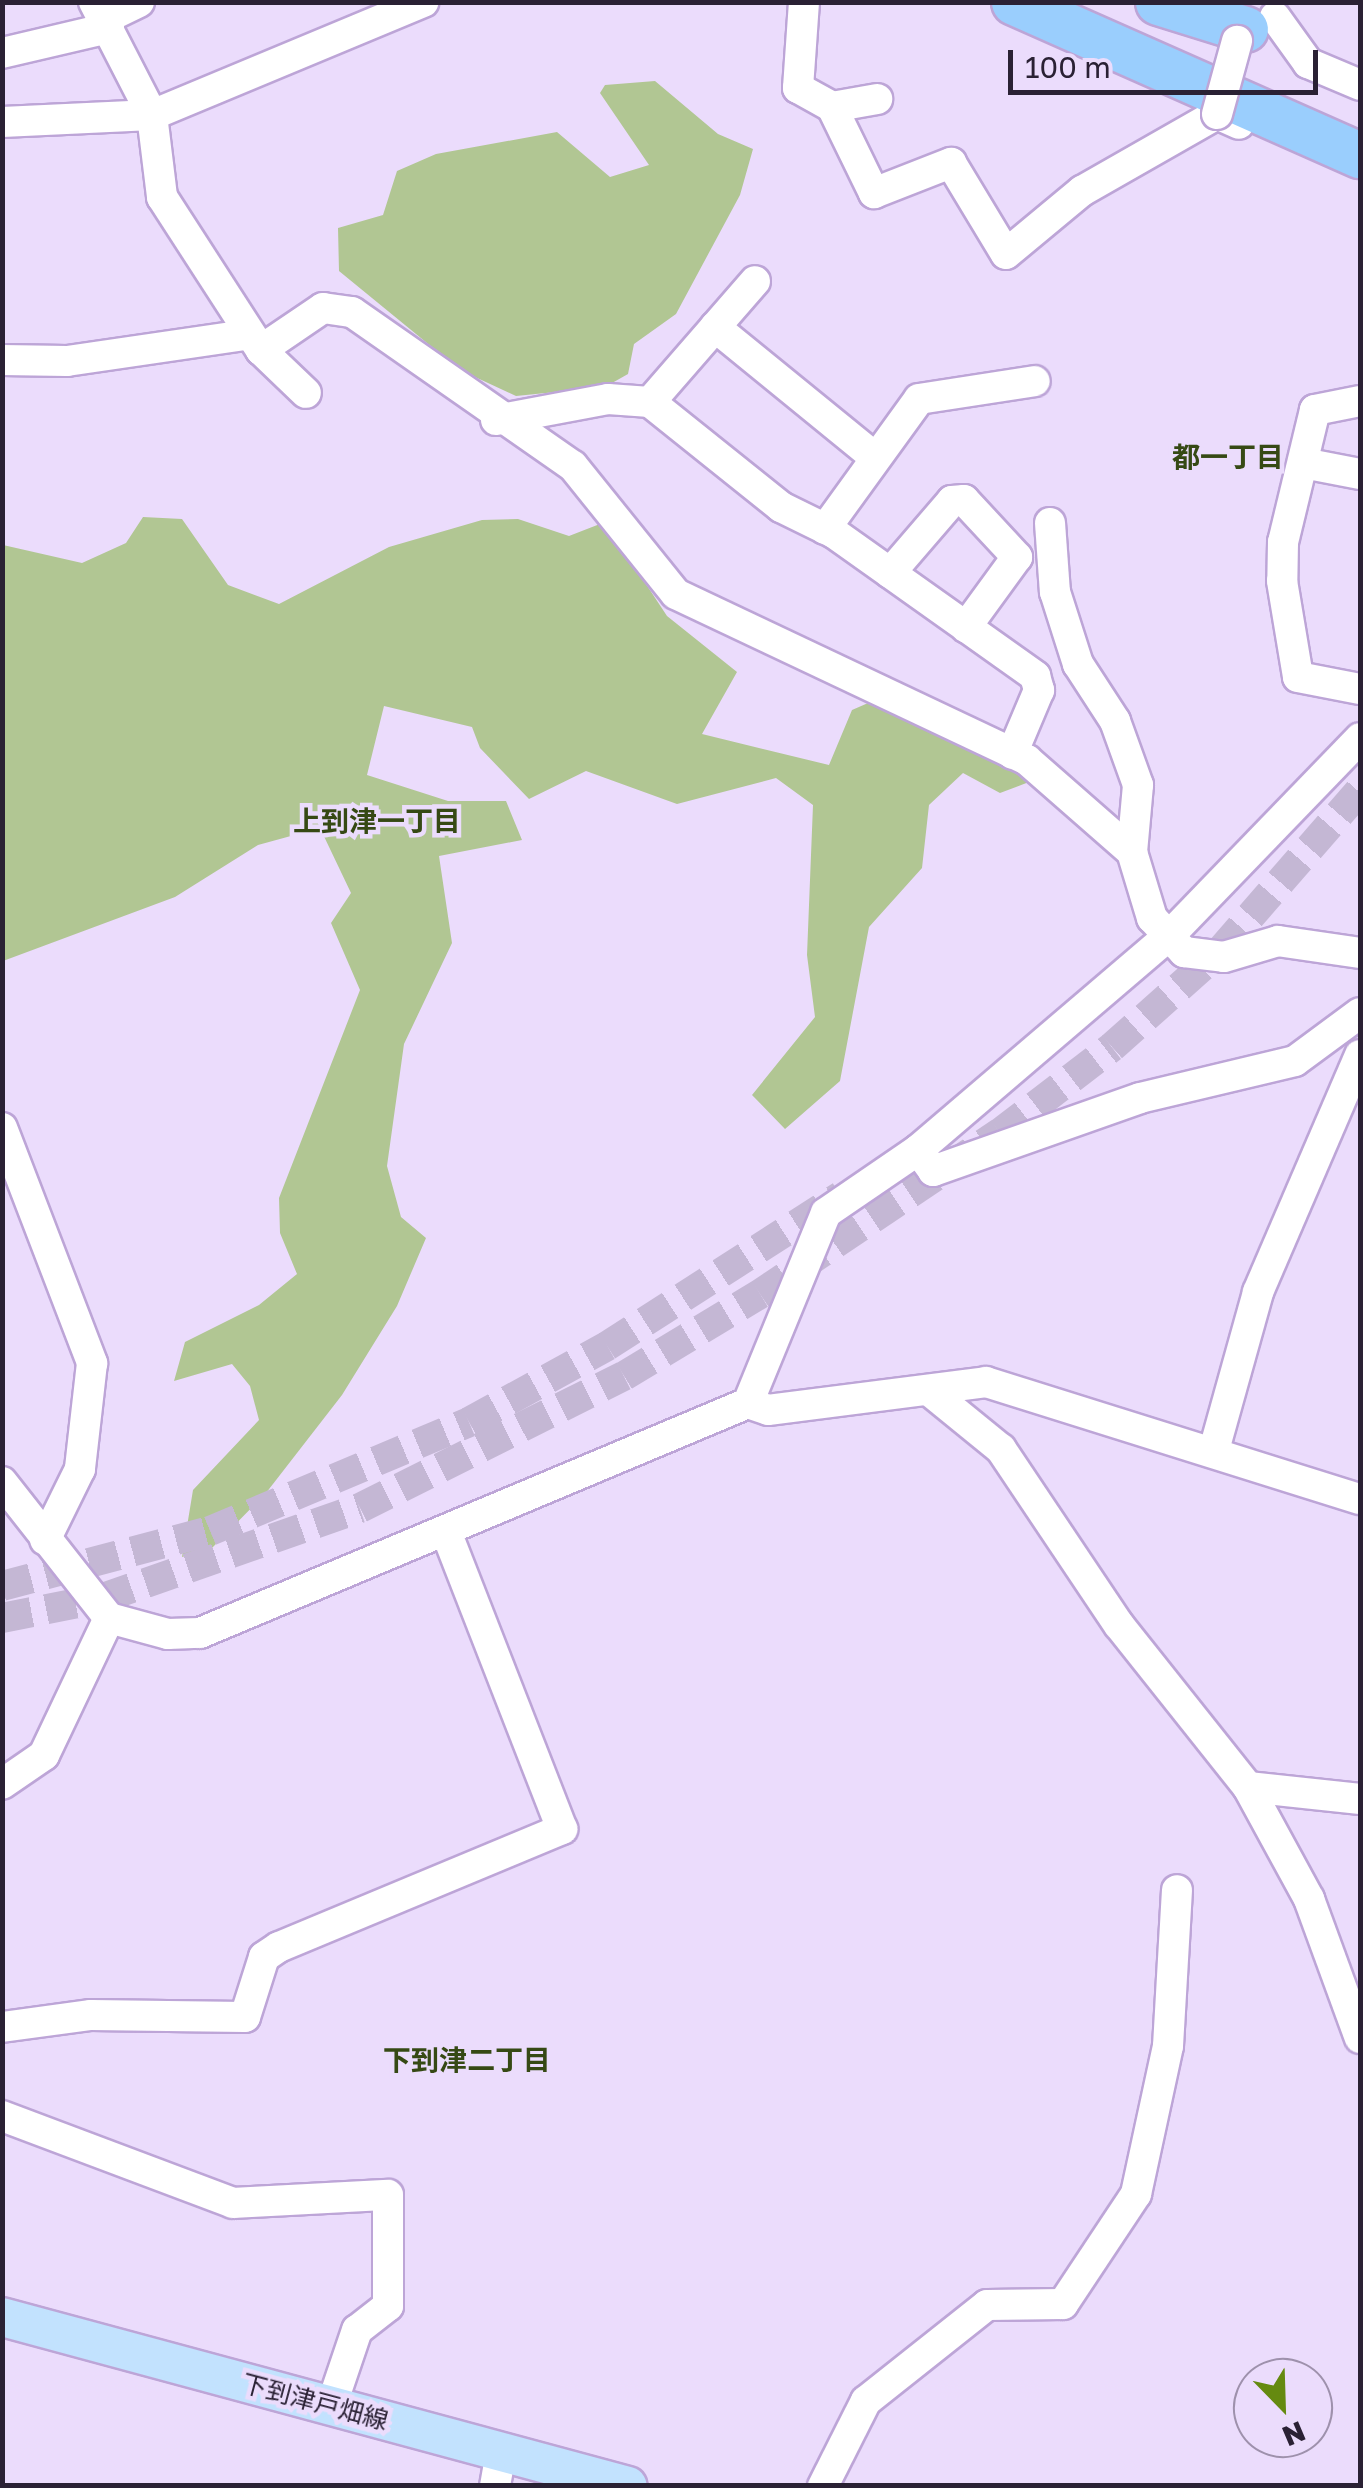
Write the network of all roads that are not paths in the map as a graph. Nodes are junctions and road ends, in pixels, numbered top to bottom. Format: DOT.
graph roads {
  1 [pos="138,2"];
  2 [pos="423,2"];
  3 [pos="804,2"];
  4 [pos="1014,2"];
  5 [pos="1073,2"];
  6 [pos="1158,2"];
  7 [pos="102,17"];
  8 [pos="1262,22"];
  9 [pos="2,52"];
  10 [pos="1360,85"];
  11 [pos="877,99"];
  12 [pos="832,107"];
  13 [pos="1217,114"];
  14 [pos="152,115"];
  15 [pos="2,122"];
  16 [pos="1360,130"];
  17 [pos="1360,155"];
  18 [pos="1360,179"];
  19 [pos="755,281"];
  20 [pos="715,328"];
  21 [pos="253,342"];
  22 [pos="2,360"];
  23 [pos="1035,381"];
  24 [pos="306,394"];
  25 [pos="1360,401"];
  26 [pos="650,402"];
  27 [pos="496,420"];
  28 [pos="872,456"];
  29 [pos="1303,463"];
  30 [pos="1360,474"];
  31 [pos="1050,522"];
  32 [pos="825,529"];
  33 [pos="890,574"];
  34 [pos="966,627"];
  35 [pos="1360,689"];
  36 [pos="1360,738"];
  37 [pos="1012,754"];
  38 [pos="1132,852"];
  39 [pos="1168,936"];
  40 [pos="1360,953"];
  41 [pos="1360,1014"];
  42 [pos="1356,1075"];
  43 [pos="2,1128"];
  44 [pos="918,1150"];
  45 [pos="931,1392"];
  46 [pos="748,1403"];
  47 [pos="1214,1450"];
  48 [pos="2,1482"];
  49 [pos="1360,1499"];
  50 [pos="447,1534"];
  51 [pos="45,1540"];
  52 [pos="109,1618"];
  53 [pos="2,1784"];
  54 [pos="1248,1787"];
  55 [pos="1360,1799"];
  56 [pos="1177,1890"];
  57 [pos="2,2027"];
  58 [pos="1360,2038"];
  59 [pos="2,2116"];
  60 [pos="2,2317"];
  61 [pos="331,2407"];
  62 [pos="498,2468"];
  63 [pos="628,2486"];
  64 [pos="823,2486"];
  1 -- 7 [label="street"];
  2 -- 14 [label="street"];
  3 -- 12 [label="street"];
  4 -- 17 [label="highway"];
  5 -- 16 [label="highway"];
  6 -- 8 [label="highway"];
  7 -- 9 [label="street"];
  7 -- 14 [label="street"];
  8 -- 10 [label="street"];
  8 -- 13 [label="street, bridge"];
  11 -- 12 [label="street"];
  12 -- 13 [label="street"];
  13 -- 18 [label="street"];
  14 -- 15 [label="street"];
  14 -- 21 [label="street"];
  19 -- 20 [label="street"];
  20 -- 26 [label="street"];
  20 -- 28 [label="street"];
  21 -- 22 [label="street"];
  21 -- 24 [label="street"];
  21 -- 27 [label="street"];
  23 -- 28 [label="street"];
  25 -- 29 [label="street"];
  26 -- 27 [label="street"];
  26 -- 32 [label="street"];
  27 -- 37 [label="street"];
  28 -- 32 [label="street"];
  29 -- 30 [label="street"];
  29 -- 35 [label="street"];
  31 -- 38 [label="street"];
  32 -- 33 [label="street"];
  33 -- 34 [label="street"];
  33 -- 34 [label="street"];
  34 -- 37 [label="street"];
  36 -- 39 [label="street"];
  37 -- 38 [label="street"];
  38 -- 39 [label="street"];
  39 -- 40 [label="street"];
  39 -- 44 [label="street"];
  41 -- 44 [label="street"];
  42 -- 47 [label="street"];
  43 -- 51 [label="street"];
  44 -- 46 [label="street"];
  45 -- 46 [label="street"];
  45 -- 47 [label="street"];
  45 -- 54 [label="street"];
  46 -- 50 [label="street"];
  47 -- 49 [label="street"];
  48 -- 51 [label="street"];
  50 -- 52 [label="street"];
  50 -- 57 [label="street"];
  51 -- 52 [label="street"];
  52 -- 53 [label="street"];
  54 -- 55 [label="street"];
  54 -- 58 [label="street"];
  56 -- 64 [label="street"];
  59 -- 61 [label="street"];
  60 -- 61 [label="main road, 下到津戸畑線"];
  61 -- 62 [label="main road, 下到津戸畑線"];
  62 -- 63 [label="main road, 下到津戸畑線"];
}
